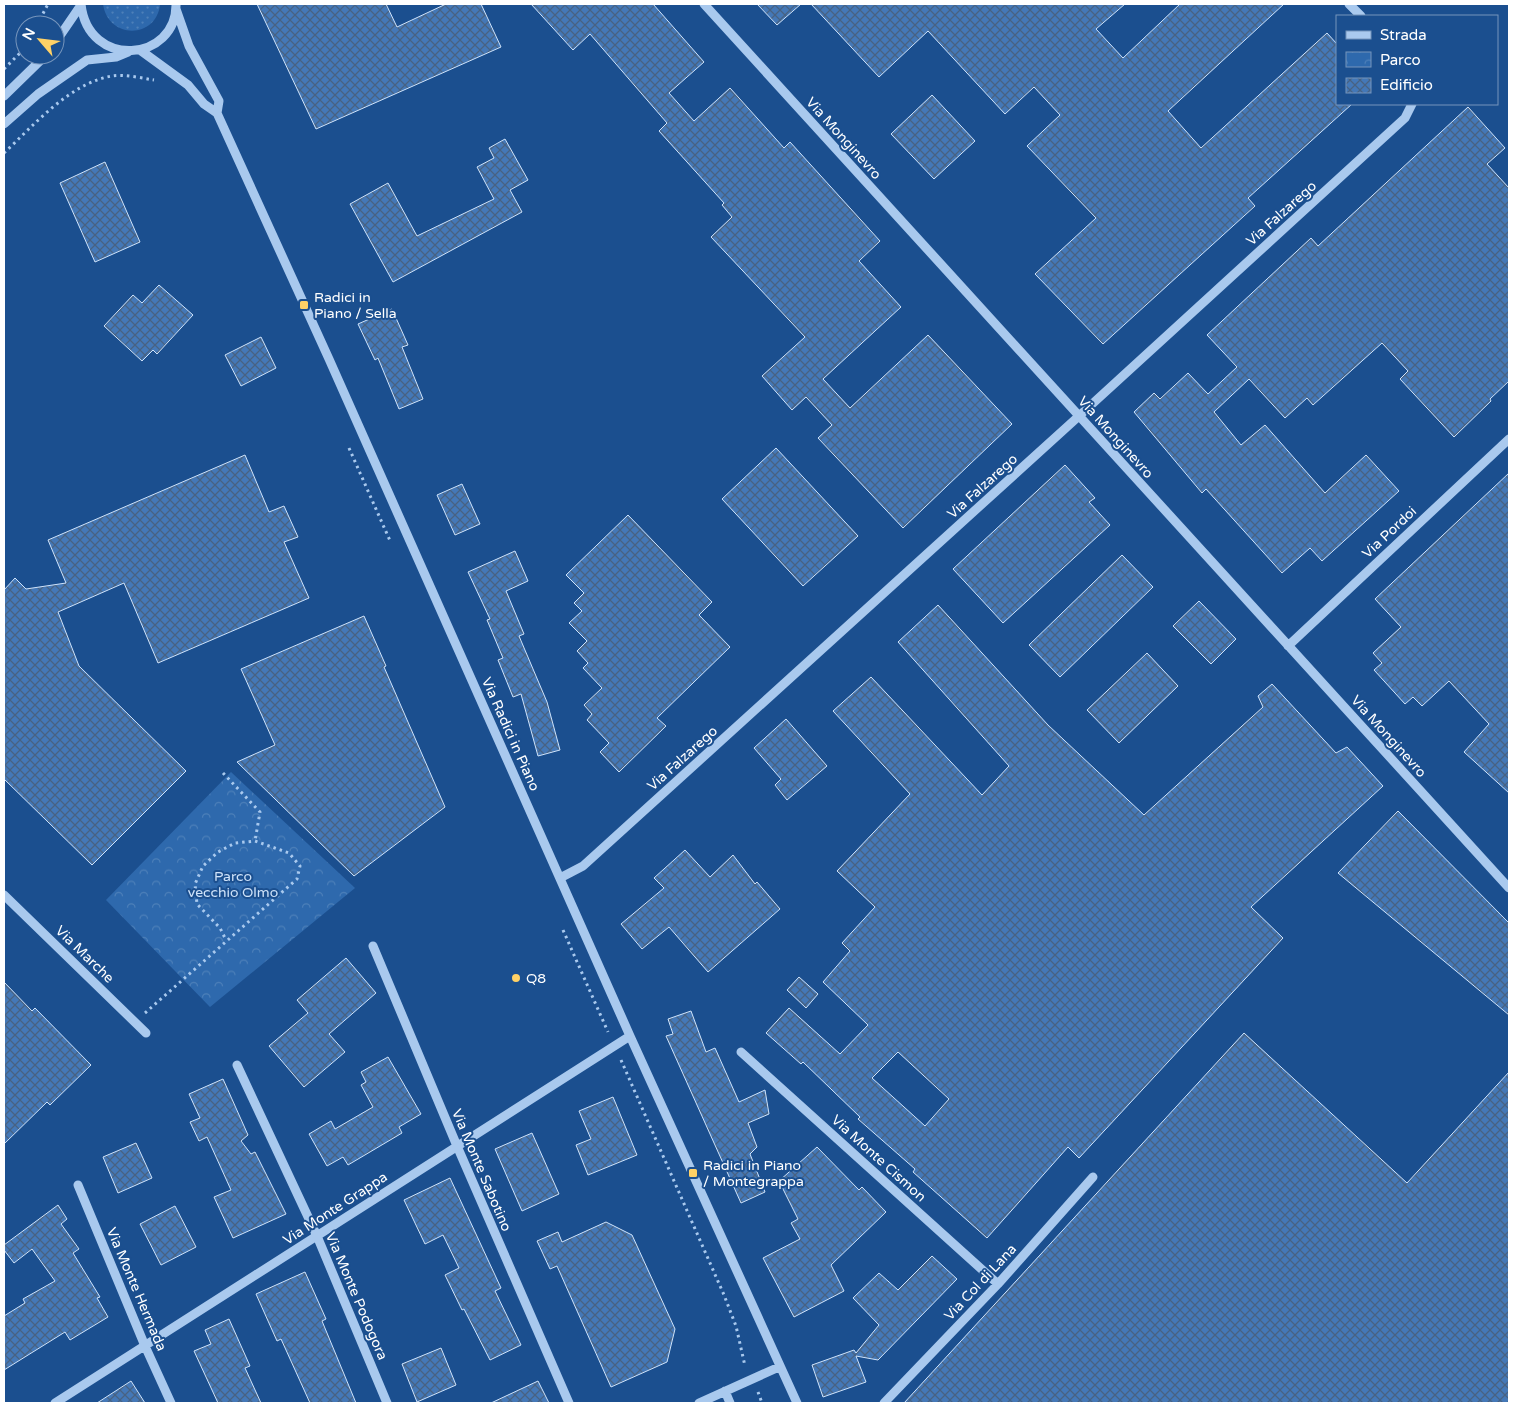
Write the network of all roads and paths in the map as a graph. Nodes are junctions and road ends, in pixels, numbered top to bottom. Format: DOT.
graph roads {
  1 [pos="81,4"];
  2 [pos="704,4"];
  3 [pos="1349,4"];
  4 [pos="176,6"];
  5 [pos="1360,15"];
  6 [pos="65,28"];
  7 [pos="140,50"];
  8 [pos="128,51"];
  9 [pos="15,58"];
  10 [pos="36,65"];
  11 [pos="4,70"];
  12 [pos="163,81"];
  13 [pos="4,96"];
  14 [pos="1412,105"];
  15 [pos="218,113"];
  16 [pos="4,124"];
  17 [pos="4,153"];
  18 [pos="1079,416"];
  19 [pos="1509,439"];
  20 [pos="349,448"];
  21 [pos="392,546"];
  22 [pos="1288,646"];
  23 [pos="223,773"];
  24 [pos="255,842"];
  25 [pos="560,878"];
  26 [pos="1509,888"];
  27 [pos="4,895"];
  28 [pos="560,922"];
  29 [pos="226,940"];
  30 [pos="373,946"];
  31 [pos="135,1022"];
  32 [pos="146,1033"];
  33 [pos="630,1036"];
  34 [pos="614,1046"];
  35 [pos="742,1052"];
  36 [pos="236,1065"];
  37 [pos="457,1146"];
  38 [pos="1093,1178"];
  39 [pos="78,1185"];
  40 [pos="317,1236"];
  41 [pos="998,1284"];
  42 [pos="145,1346"];
  43 [pos="779,1367"];
  44 [pos="752,1379"];
  45 [pos="725,1391"];
  46 [pos="55,1403"];
  47 [pos="172,1403"];
  48 [pos="387,1403"];
  49 [pos="570,1403"];
  50 [pos="699,1403"];
  51 [pos="730,1403"];
  52 [pos="762,1403"];
  53 [pos="797,1403"];
  54 [pos="884,1403"];
  1 -- 6 [label="street"];
  1 -- 8 [label="street"];
  2 -- 18 [label="street, Via Monginevro"];
  3 -- 5 [label="street"];
  4 -- 7 [label="street"];
  4 -- 15 [label="street, Via Radici in Piano"];
  7 -- 8 [label="street"];
  7 -- 15 [label="street"];
  8 -- 16 [label="street"];
  9 -- 11 [label="path"];
  10 -- 13 [label="street"];
  12 -- 17 [label="path"];
  14 -- 18 [label="street, Via Falzarego"];
  15 -- 25 [label="street, Via Radici in Piano"];
  18 -- 22 [label="street, Via Monginevro"];
  18 -- 25 [label="street, Via Falzarego"];
  19 -- 22 [label="street, Via Pordoi"];
  20 -- 21 [label="path"];
  22 -- 26 [label="street, Via Monginevro"];
  23 -- 24 [label="path"];
  24 -- 29 [label="path"];
  24 -- 29 [label="path"];
  25 -- 33 [label="street, Via Radici in Piano"];
  27 -- 31 [label="street, Via Marche"];
  28 -- 34 [label="path"];
  29 -- 31 [label="path"];
  30 -- 37 [label="street, Via Monte Sabotino"];
  31 -- 32 [label="street, Via Marche"];
  33 -- 34 [label="street, Via Monte Grappa"];
  33 -- 43 [label="street, Via Radici in Piano"];
  34 -- 37 [label="street, Via Monte Grappa"];
  34 -- 44 [label="path"];
  35 -- 41 [label="street, Via Monte Cismon"];
  36 -- 40 [label="street, Via Monte Podogora"];
  37 -- 40 [label="street, Via Monte Grappa"];
  37 -- 49 [label="street, Via Monte Sabotino"];
  38 -- 41 [label="street, Via Col di Lana"];
  39 -- 42 [label="street, Via Monte Hermada"];
  40 -- 42 [label="street, Via Monte Grappa"];
  40 -- 48 [label="street, Via Monte Podogora"];
  41 -- 54 [label="street, Via Col di Lana"];
  42 -- 46 [label="street, Via Monte Grappa"];
  42 -- 47 [label="street, Via Monte Hermada"];
  43 -- 44 [label="street"];
  43 -- 53 [label="street"];
  44 -- 45 [label="street"];
  44 -- 52 [label="path"];
  45 -- 50 [label="street"];
  45 -- 51 [label="street"];
}
